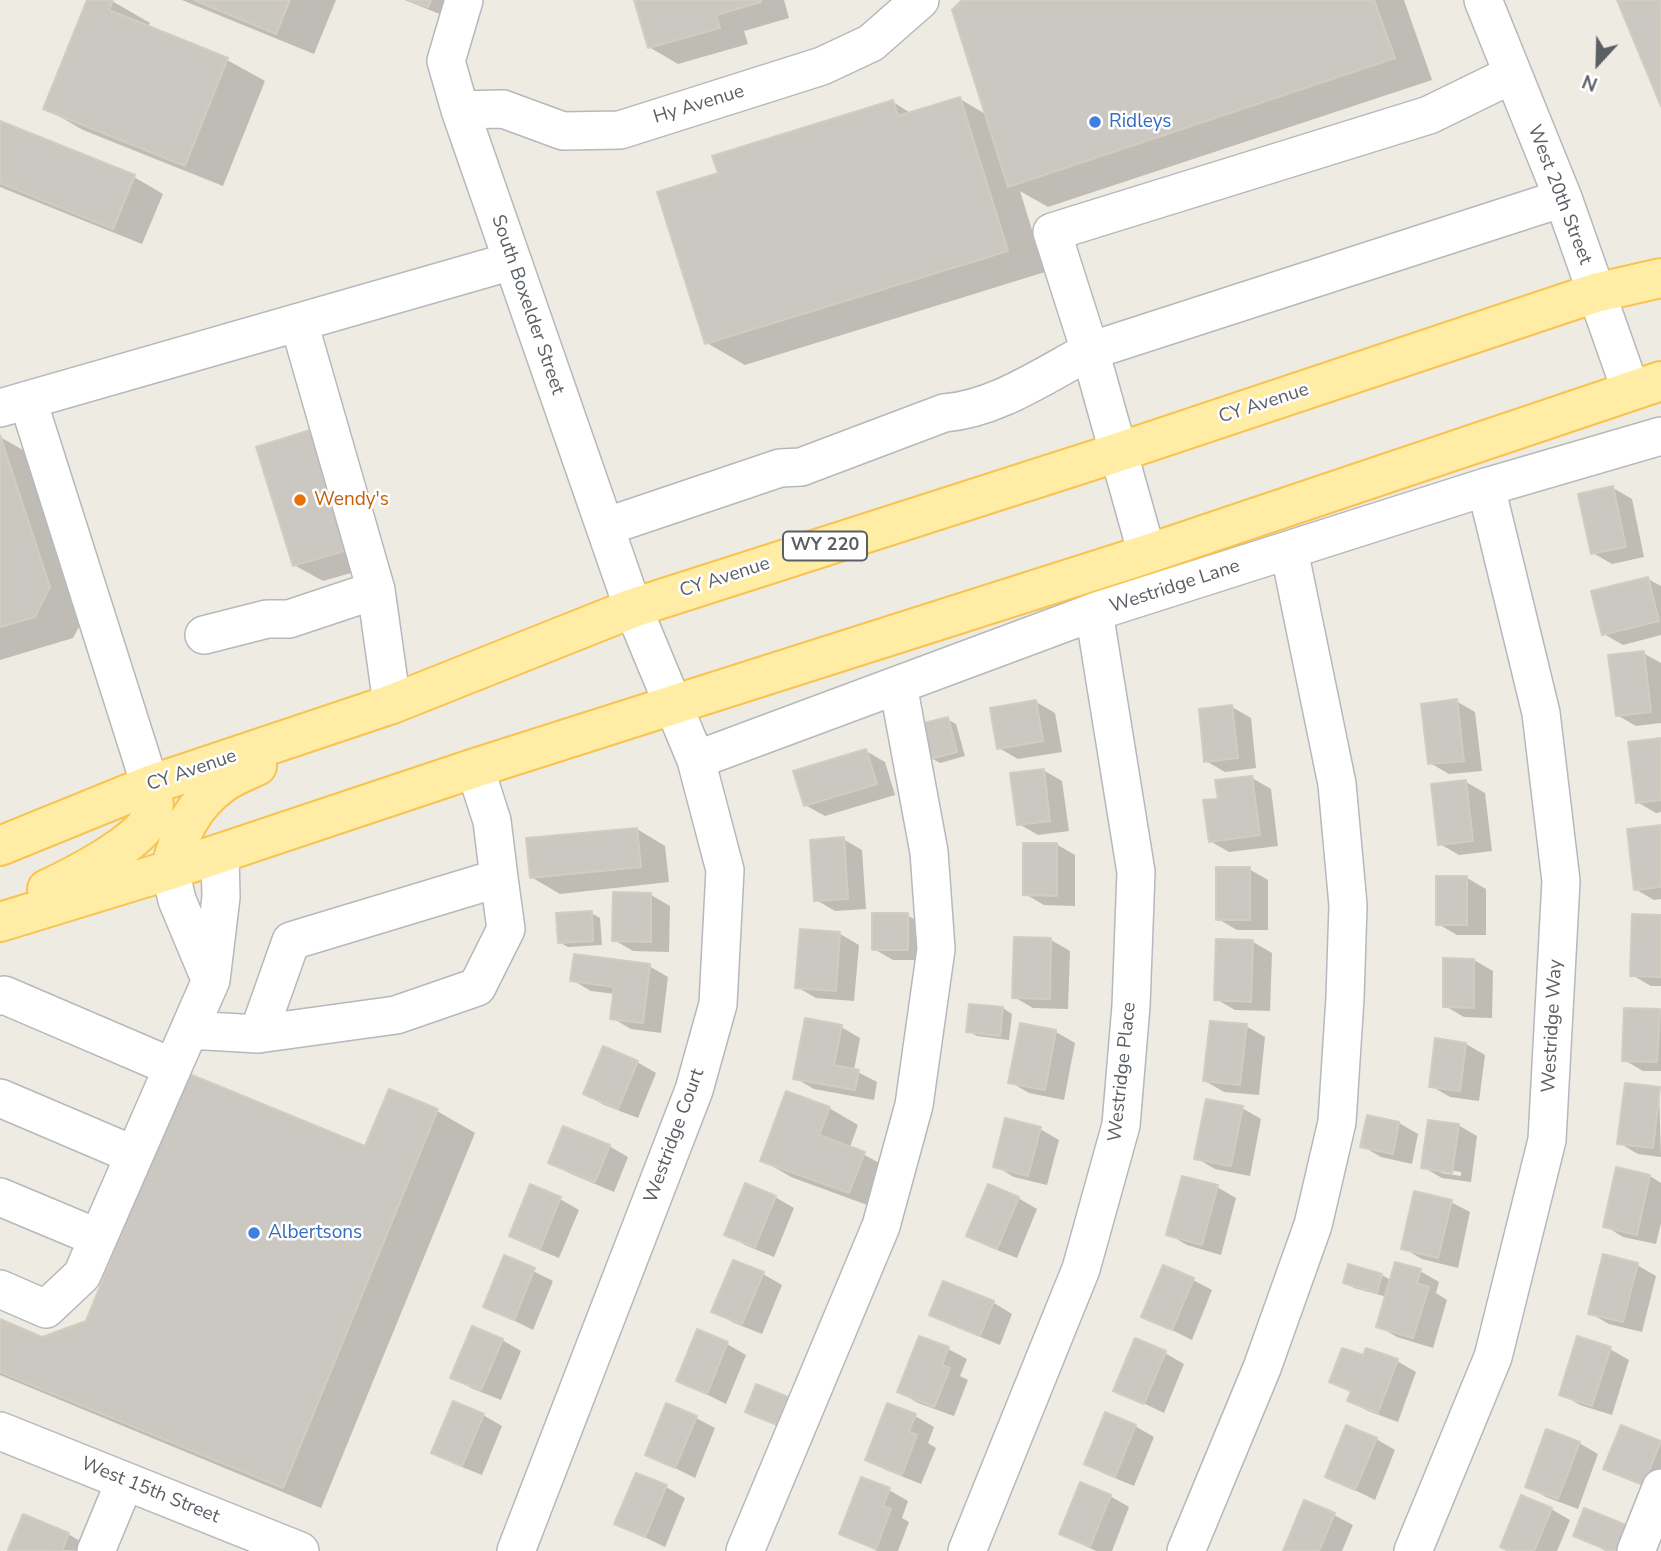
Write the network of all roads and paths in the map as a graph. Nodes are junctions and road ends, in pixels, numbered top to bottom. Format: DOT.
graph roads {
  1 [pos="464,0"];
  2 [pos="920,0"];
  3 [pos="1483,0"];
  4 [pos="1513,74"];
  5 [pos="460,110"];
  6 [pos="1563,198"];
  7 [pos="512,261"];
  8 [pos="1661,278"];
  9 [pos="1595,293"];
  10 [pos="299,323"];
  11 [pos="1090,351"];
  12 [pos="1646,386"];
  13 [pos="14,405"];
  14 [pos="1661,436"];
  15 [pos="1119,452"];
  16 [pos="1486,487"];
  17 [pos="605,527"];
  18 [pos="1289,550"];
  19 [pos="1147,554"];
  20 [pos="376,590"];
  21 [pos="632,608"];
  22 [pos="1094,612"];
  23 [pos="204,635"];
  24 [pos="898,685"];
  25 [pos="392,704"];
  26 [pos="672,707"];
  27 [pos="696,760"];
  28 [pos="475,768"];
  29 [pos="150,785"];
  30 [pos="0,846"];
  31 [pos="220,853"];
  32 [pos="170,870"];
  33 [pos="499,878"];
  34 [pos="6,921"];
  35 [pos="211,980"];
  36 [pos="0,996"];
  37 [pos="188,1030"];
  38 [pos="258,1034"];
  39 [pos="172,1067"];
  40 [pos="0,1098"];
  41 [pos="134,1155"];
  42 [pos="0,1197"];
  43 [pos="98,1238"];
  44 [pos="0,1289"];
  45 [pos="0,1431"];
  46 [pos="125,1480"];
  47 [pos="1661,1488"];
  48 [pos="96,1551"];
  49 [pos="300,1551"];
  50 [pos="516,1551"];
  51 [pos="745,1551"];
  52 [pos="967,1551"];
  53 [pos="1186,1551"];
  54 [pos="1413,1551"];
  55 [pos="1636,1551"];
  1 -- 5 [label="street, South Boxelder Street"];
  2 -- 5 [label="street, Hy Avenue"];
  3 -- 4 [label="street, West 20th Street"];
  4 -- 6 [label="street, West 20th Street"];
  4 -- 11 [label="street"];
  5 -- 7 [label="street, South Boxelder Street"];
  6 -- 9 [label="street, West 20th Street"];
  6 -- 11 [label="street"];
  7 -- 10 [label="street"];
  7 -- 17 [label="street, South Boxelder Street"];
  8 -- 9 [label="main road, CY Avenue / WY 220"];
  9 -- 12 [label="street, West 20th Street"];
  9 -- 15 [label="main road, CY Avenue / WY 220"];
  10 -- 13 [label="street"];
  10 -- 20 [label="street"];
  11 -- 15 [label="street"];
  11 -- 17 [label="street"];
  12 -- 19 [label="main road"];
  13 -- 29 [label="street"];
  14 -- 16 [label="street, Westridge Lane"];
  15 -- 19 [label="street"];
  15 -- 21 [label="main road, CY Avenue / WY 220"];
  16 -- 18 [label="street, Westridge Lane"];
  16 -- 54 [label="street, Westridge Way"];
  17 -- 21 [label="street, South Boxelder Street"];
  18 -- 22 [label="street, Westridge Lane"];
  18 -- 53 [label="street"];
  19 -- 26 [label="main road"];
  20 -- 23 [label="street"];
  20 -- 25 [label="street"];
  21 -- 25 [label="main road, CY Avenue / WY 220"];
  21 -- 26 [label="street, South Boxelder Street"];
  22 -- 24 [label="street, Westridge Lane"];
  22 -- 52 [label="street, Westridge Place"];
  24 -- 27 [label="street, Westridge Lane"];
  24 -- 51 [label="street"];
  25 -- 29 [label="main road, CY Avenue / WY 220"];
  25 -- 32 [label="main road"];
  26 -- 27 [label="street, Westridge Court"];
  26 -- 28 [label="main road"];
  27 -- 50 [label="street, Westridge Court"];
  28 -- 31 [label="main road"];
  28 -- 33 [label="street"];
  29 -- 30 [label="main road, CY Avenue / WY 220"];
  29 -- 34 [label="main road"];
  31 -- 32 [label="main road"];
  31 -- 35 [label="street"];
  32 -- 34 [label="main road"];
  32 -- 35 [label="street"];
  33 -- 38 [label="street"];
  33 -- 38 [label="street"];
  35 -- 37 [label="street"];
  36 -- 39 [label="street"];
  37 -- 38 [label="street"];
  37 -- 39 [label="street"];
  39 -- 41 [label="street"];
  40 -- 41 [label="street"];
  41 -- 43 [label="street"];
  42 -- 43 [label="street"];
  43 -- 44 [label="street"];
  45 -- 46 [label="street, West 15th Street"];
  46 -- 48 [label="street"];
  46 -- 49 [label="street, West 15th Street"];
  47 -- 55 [label="street"];
}
